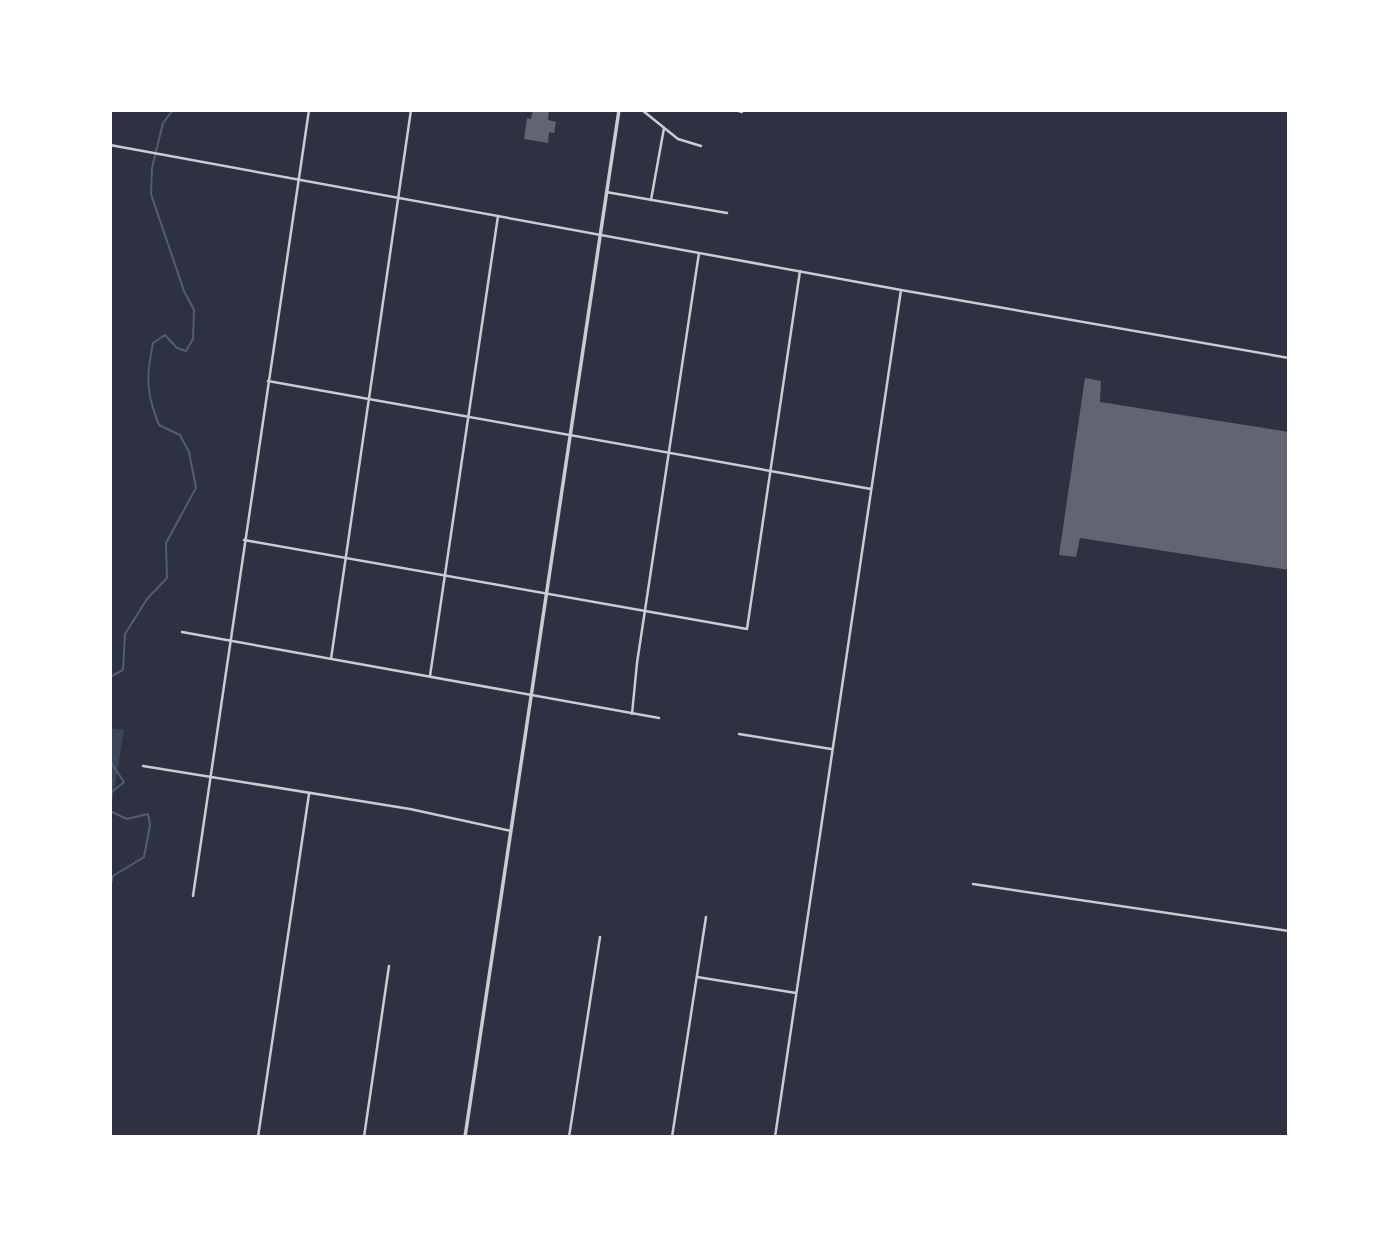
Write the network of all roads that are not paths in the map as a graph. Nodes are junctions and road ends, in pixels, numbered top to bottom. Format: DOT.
graph roads {
  1 [pos="309,110"];
  2 [pos="411,110"];
  3 [pos="619,110"];
  4 [pos="642,110"];
  5 [pos="735,110"];
  6 [pos="742,112"];
  7 [pos="664,128"];
  8 [pos="110,145"];
  9 [pos="701,146"];
  10 [pos="298,179"];
  11 [pos="607,192"];
  12 [pos="397,197"];
  13 [pos="652,200"];
  14 [pos="727,213"];
  15 [pos="498,216"];
  16 [pos="600,234"];
  17 [pos="699,253"];
  18 [pos="800,271"];
  19 [pos="901,290"];
  20 [pos="1289,358"];
  21 [pos="268,381"];
  22 [pos="368,399"];
  23 [pos="468,418"];
  24 [pos="570,436"];
  25 [pos="669,453"];
  26 [pos="771,471"];
  27 [pos="871,489"];
  28 [pos="244,540"];
  29 [pos="346,558"];
  30 [pos="445,576"];
  31 [pos="546,594"];
  32 [pos="645,612"];
  33 [pos="182,632"];
  34 [pos="230,640"];
  35 [pos="331,659"];
  36 [pos="430,677"];
  37 [pos="531,695"];
  38 [pos="632,714"];
  39 [pos="659,718"];
  40 [pos="739,733"];
  41 [pos="831,749"];
  42 [pos="143,766"];
  43 [pos="209,775"];
  44 [pos="309,792"];
  45 [pos="511,831"];
  46 [pos="973,884"];
  47 [pos="193,896"];
  48 [pos="706,917"];
  49 [pos="1289,931"];
  50 [pos="600,937"];
  51 [pos="389,966"];
  52 [pos="696,977"];
  53 [pos="796,993"];
  54 [pos="258,1137"];
  55 [pos="364,1137"];
  56 [pos="465,1137"];
  57 [pos="569,1137"];
  58 [pos="672,1137"];
  59 [pos="775,1137"];
  1 -- 10 [label="street"];
  2 -- 12 [label="street"];
  3 -- 11 [label="street"];
  4 -- 7 [label="street"];
  5 -- 6 [label="street"];
  7 -- 9 [label="street"];
  7 -- 13 [label="street"];
  8 -- 10 [label="street"];
  10 -- 12 [label="street"];
  10 -- 21 [label="street"];
  11 -- 13 [label="street"];
  11 -- 16 [label="street"];
  12 -- 15 [label="street"];
  12 -- 22 [label="street"];
  13 -- 14 [label="street"];
  15 -- 16 [label="street"];
  15 -- 23 [label="street"];
  16 -- 17 [label="street"];
  16 -- 24 [label="street"];
  17 -- 18 [label="street"];
  17 -- 25 [label="street"];
  18 -- 19 [label="street"];
  18 -- 26 [label="street"];
  19 -- 20 [label="street"];
  19 -- 27 [label="street"];
  21 -- 22 [label="street"];
  21 -- 28 [label="street"];
  22 -- 23 [label="street"];
  22 -- 29 [label="street"];
  23 -- 24 [label="street"];
  23 -- 30 [label="street"];
  24 -- 25 [label="street"];
  24 -- 31 [label="street"];
  25 -- 26 [label="street"];
  25 -- 32 [label="street"];
  26 -- 27 [label="street"];
  26 -- 32 [label="street"];
  27 -- 41 [label="street"];
  28 -- 29 [label="street"];
  28 -- 34 [label="street"];
  29 -- 30 [label="street"];
  29 -- 35 [label="street"];
  30 -- 31 [label="street"];
  30 -- 36 [label="street"];
  31 -- 32 [label="street"];
  31 -- 37 [label="street"];
  32 -- 38 [label="street"];
  33 -- 34 [label="street"];
  34 -- 35 [label="street"];
  34 -- 43 [label="street"];
  35 -- 36 [label="street"];
  36 -- 37 [label="street"];
  37 -- 38 [label="street"];
  37 -- 45 [label="street"];
  38 -- 39 [label="street"];
  40 -- 41 [label="street"];
  41 -- 53 [label="street"];
  42 -- 43 [label="street"];
  43 -- 44 [label="street"];
  43 -- 47 [label="street"];
  44 -- 45 [label="street"];
  44 -- 54 [label="street"];
  45 -- 56 [label="street"];
  46 -- 49 [label="street"];
  48 -- 52 [label="street"];
  50 -- 57 [label="street"];
  51 -- 55 [label="street"];
  52 -- 53 [label="street"];
  52 -- 58 [label="street"];
  53 -- 59 [label="street"];
}
